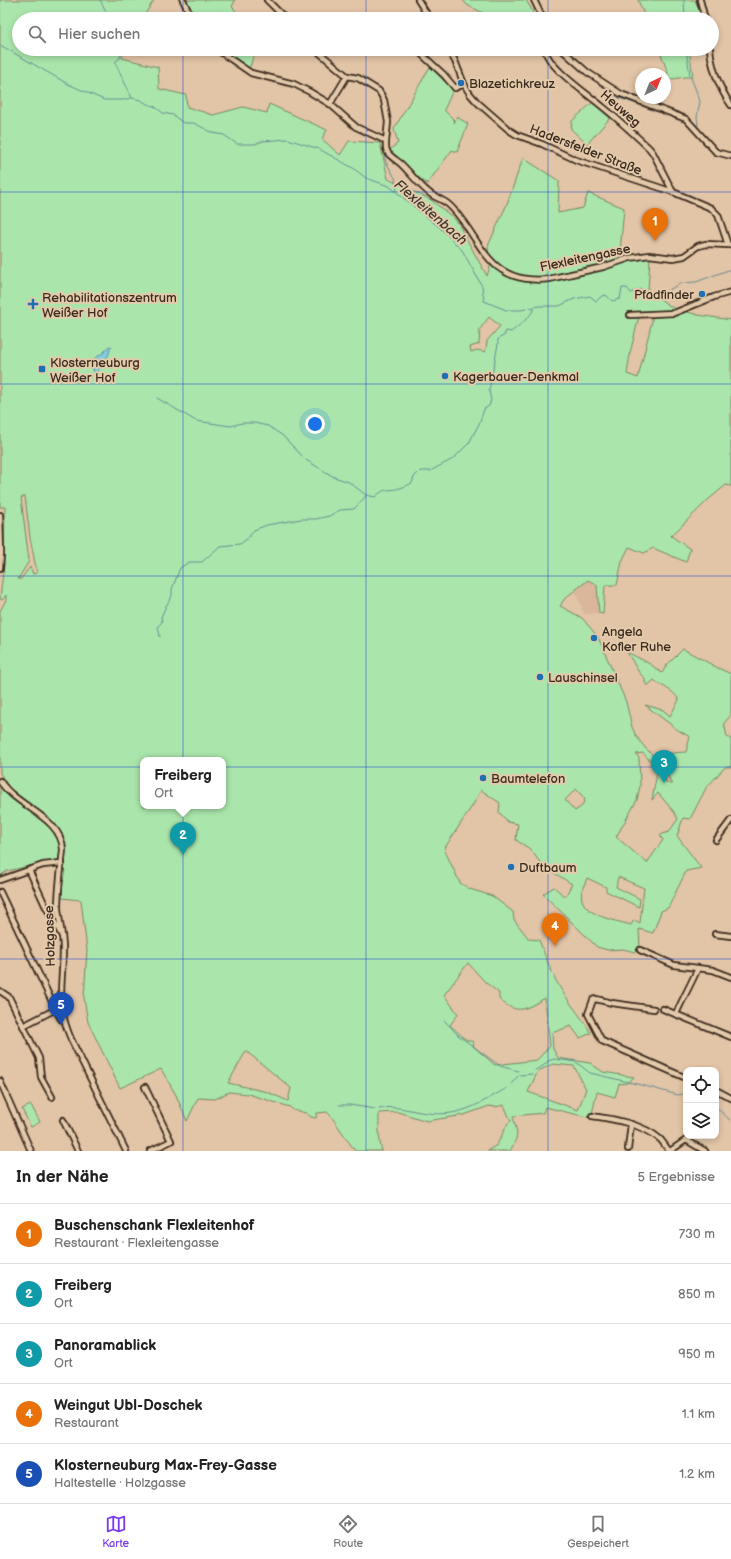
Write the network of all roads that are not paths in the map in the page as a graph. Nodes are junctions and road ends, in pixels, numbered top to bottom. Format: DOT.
graph roads {
  1 [pos="183,0"];
  2 [pos="267,0"];
  3 [pos="418,0"];
  4 [pos="534,0"];
  5 [pos="700,0"];
  6 [pos="189,12"];
  7 [pos="279,12"];
  8 [pos="426,12"];
  9 [pos="540,12"];
  10 [pos="703,12"];
  11 [pos="226,56"];
  12 [pos="323,56"];
  13 [pos="424,56"];
  14 [pos="452,56"];
  15 [pos="548,56"];
  16 [pos="569,56"];
  17 [pos="711,56"];
  18 [pos="347,76"];
  19 [pos="464,84"];
  20 [pos="330,104"];
  21 [pos="731,105"];
  22 [pos="386,142"];
  23 [pos="731,156"];
  24 [pos="673,192"];
  25 [pos="729,245"];
  26 [pos="731,292"];
  27 [pos="630,315"];
  28 [pos="0,515"];
  29 [pos="0,568"];
  30 [pos="0,781"];
  31 [pos="731,820"];
  32 [pos="716,840"];
  33 [pos="62,863"];
  34 [pos="29,870"];
  35 [pos="0,880"];
  36 [pos="0,892"];
  37 [pos="59,914"];
  38 [pos="51,917"];
  39 [pos="714,934"];
  40 [pos="731,936"];
  41 [pos="63,938"];
  42 [pos="640,950"];
  43 [pos="698,968"];
  44 [pos="731,977"];
  45 [pos="0,991"];
  46 [pos="60,1001"];
  47 [pos="53,1004"];
  48 [pos="56,1009"];
  49 [pos="654,1009"];
  50 [pos="663,1009"];
  51 [pos="676,1014"];
  52 [pos="64,1024"];
  53 [pos="23,1026"];
  54 [pos="731,1036"];
  55 [pos="683,1077"];
  56 [pos="0,1080"];
  57 [pos="145,1087"];
  58 [pos="719,1092"];
  59 [pos="52,1097"];
  60 [pos="731,1098"];
  61 [pos="592,1116"];
  62 [pos="63,1120"];
  63 [pos="631,1124"];
  64 [pos="628,1149"];
  65 [pos="31,1151"];
  66 [pos="78,1151"];
  67 [pos="126,1151"];
  68 [pos="150,1151"];
  69 [pos="670,1151"];
  70 [pos="705,1151"];
  1 -- 6 [label="street"];
  2 -- 7 [label="street"];
  3 -- 8 [label="street"];
  4 -- 9 [label="street"];
  5 -- 10 [label="street"];
  11 -- 20 [label="street"];
  12 -- 18 [label="street"];
  13 -- 19 [label="street"];
  14 -- 19 [label="street, Hadersfelder Straße"];
  15 -- 24 [label="street, Heuweg"];
  16 -- 23 [label="street"];
  17 -- 21 [label="street"];
  18 -- 20 [label="street"];
  18 -- 22 [label="street"];
  19 -- 24 [label="street, Hadersfelder Straße"];
  20 -- 22 [label="street"];
  22 -- 25 [label="street, Flexleitengasse"];
  24 -- 25 [label="street, Hadersfelder Straße"];
  26 -- 27 [label="street"];
  28 -- 29 [label="street"];
  30 -- 33 [label="street, Holzgasse"];
  31 -- 32 [label="street"];
  33 -- 34 [label="street"];
  33 -- 37 [label="street, Holzgasse"];
  34 -- 35 [label="street"];
  34 -- 38 [label="street"];
  36 -- 47 [label="street"];
  37 -- 38 [label="street"];
  37 -- 41 [label="street, Holzgasse"];
  38 -- 41 [label="street"];
  39 -- 40 [label="street"];
  41 -- 46 [label="street, Holzgasse"];
  42 -- 43 [label="street"];
  43 -- 44 [label="street"];
  43 -- 51 [label="street"];
  45 -- 53 [label="street"];
  46 -- 47 [label="street"];
  46 -- 52 [label="street, Holzgasse"];
  47 -- 48 [label="street"];
  48 -- 52 [label="street"];
  48 -- 53 [label="street"];
  49 -- 55 [label="street"];
  50 -- 51 [label="street"];
  51 -- 54 [label="street"];
  52 -- 67 [label="street, Holzgasse"];
  53 -- 59 [label="street"];
  56 -- 65 [label="street"];
  57 -- 68 [label="street"];
  58 -- 60 [label="street"];
  61 -- 63 [label="street"];
  62 -- 66 [label="street"];
  63 -- 64 [label="street"];
  63 -- 69 [label="street"];
  69 -- 70 [label="street"];
}
